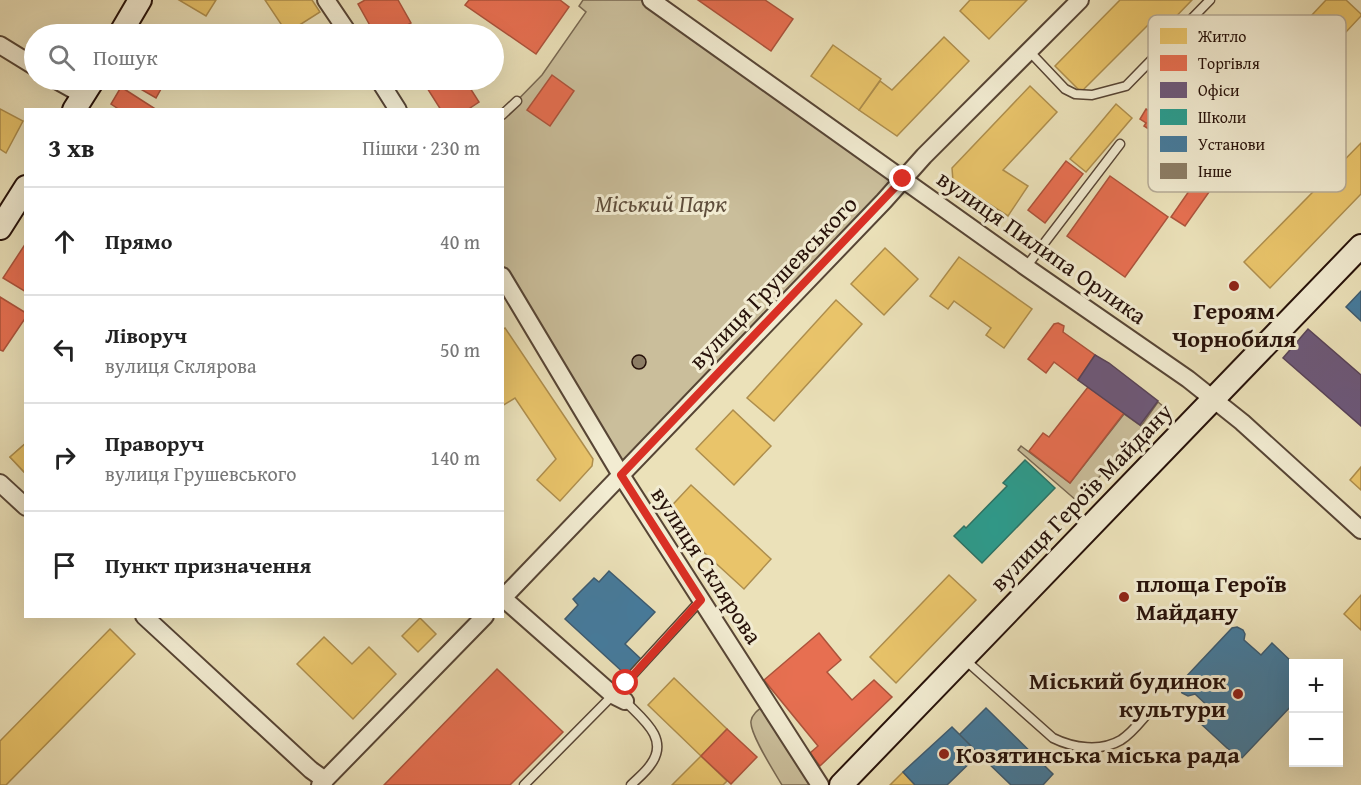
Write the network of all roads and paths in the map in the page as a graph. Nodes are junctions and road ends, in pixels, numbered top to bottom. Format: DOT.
graph roads {
  1 [pos="140,0"];
  2 [pos="326,0"];
  3 [pos="651,0"];
  4 [pos="1080,0"];
  5 [pos="1210,0"];
  6 [pos="1195,15"];
  7 [pos="126,24"];
  8 [pos="342,24"];
  9 [pos="0,45"];
  10 [pos="1029,51"];
  11 [pos="24,60"];
  12 [pos="1148,63"];
  13 [pos="385,90"];
  14 [pos="518,101"];
  15 [pos="397,108"];
  16 [pos="504,113"];
  17 [pos="1120,144"];
  18 [pos="903,179"];
  19 [pos="24,190"];
  20 [pos="0,228"];
  21 [pos="1361,246"];
  22 [pos="1026,267"];
  23 [pos="504,279"];
  24 [pos="1214,398"];
  25 [pos="621,475"];
  26 [pos="0,483"];
  27 [pos="24,505"];
  28 [pos="1361,530"];
  29 [pos="504,597"];
  30 [pos="504,599"];
  31 [pos="701,600"];
  32 [pos="146,618"];
  33 [pos="483,618"];
  34 [pos="963,658"];
  35 [pos="619,698"];
  36 [pos="1148,713"];
  37 [pos="323,783"];
  38 [pos="524,785"];
  39 [pos="631,785"];
  40 [pos="820,785"];
  41 [pos="841,785"];
  1 -- 7 [label="street"];
  2 -- 8 [label="street"];
  3 -- 18 [label="street, вулиця Пилипа Орлика"];
  4 -- 10 [label="street, вулиця Грушевського"];
  5 -- 6 [label="lane"];
  9 -- 11 [label="street"];
  10 -- 12 [label="lane"];
  10 -- 18 [label="street, вулиця Грушевського"];
  13 -- 15 [label="street"];
  14 -- 16 [label="lane"];
  17 -- 22 [label="lane"];
  18 -- 22 [label="street, вулиця Пилипа Орлика"];
  18 -- 25 [label="street, вулиця Грушевського"];
  19 -- 20 [label="street"];
  21 -- 24 [label="street, вулиця Героїв Майдану"];
  22 -- 24 [label="street, вулиця Пилипа Орлика"];
  23 -- 25 [label="street, вулиця Склярова"];
  24 -- 28 [label="street, вулиця Пилипа Орлика"];
  24 -- 34 [label="street, вулиця Героїв Майдану"];
  25 -- 29 [label="street, вулиця Грушевського"];
  25 -- 31 [label="street, вулиця Склярова"];
  26 -- 27 [label="street"];
  30 -- 35 [label="street"];
  31 -- 35 [label="lane"];
  31 -- 40 [label="street, вулиця Склярова"];
  32 -- 37 [label="street"];
  33 -- 37 [label="street"];
  34 -- 36 [label="lane"];
  34 -- 41 [label="street, вулиця Героїв Майдану"];
  35 -- 38 [label="lane"];
  35 -- 39 [label="lane"];
}
